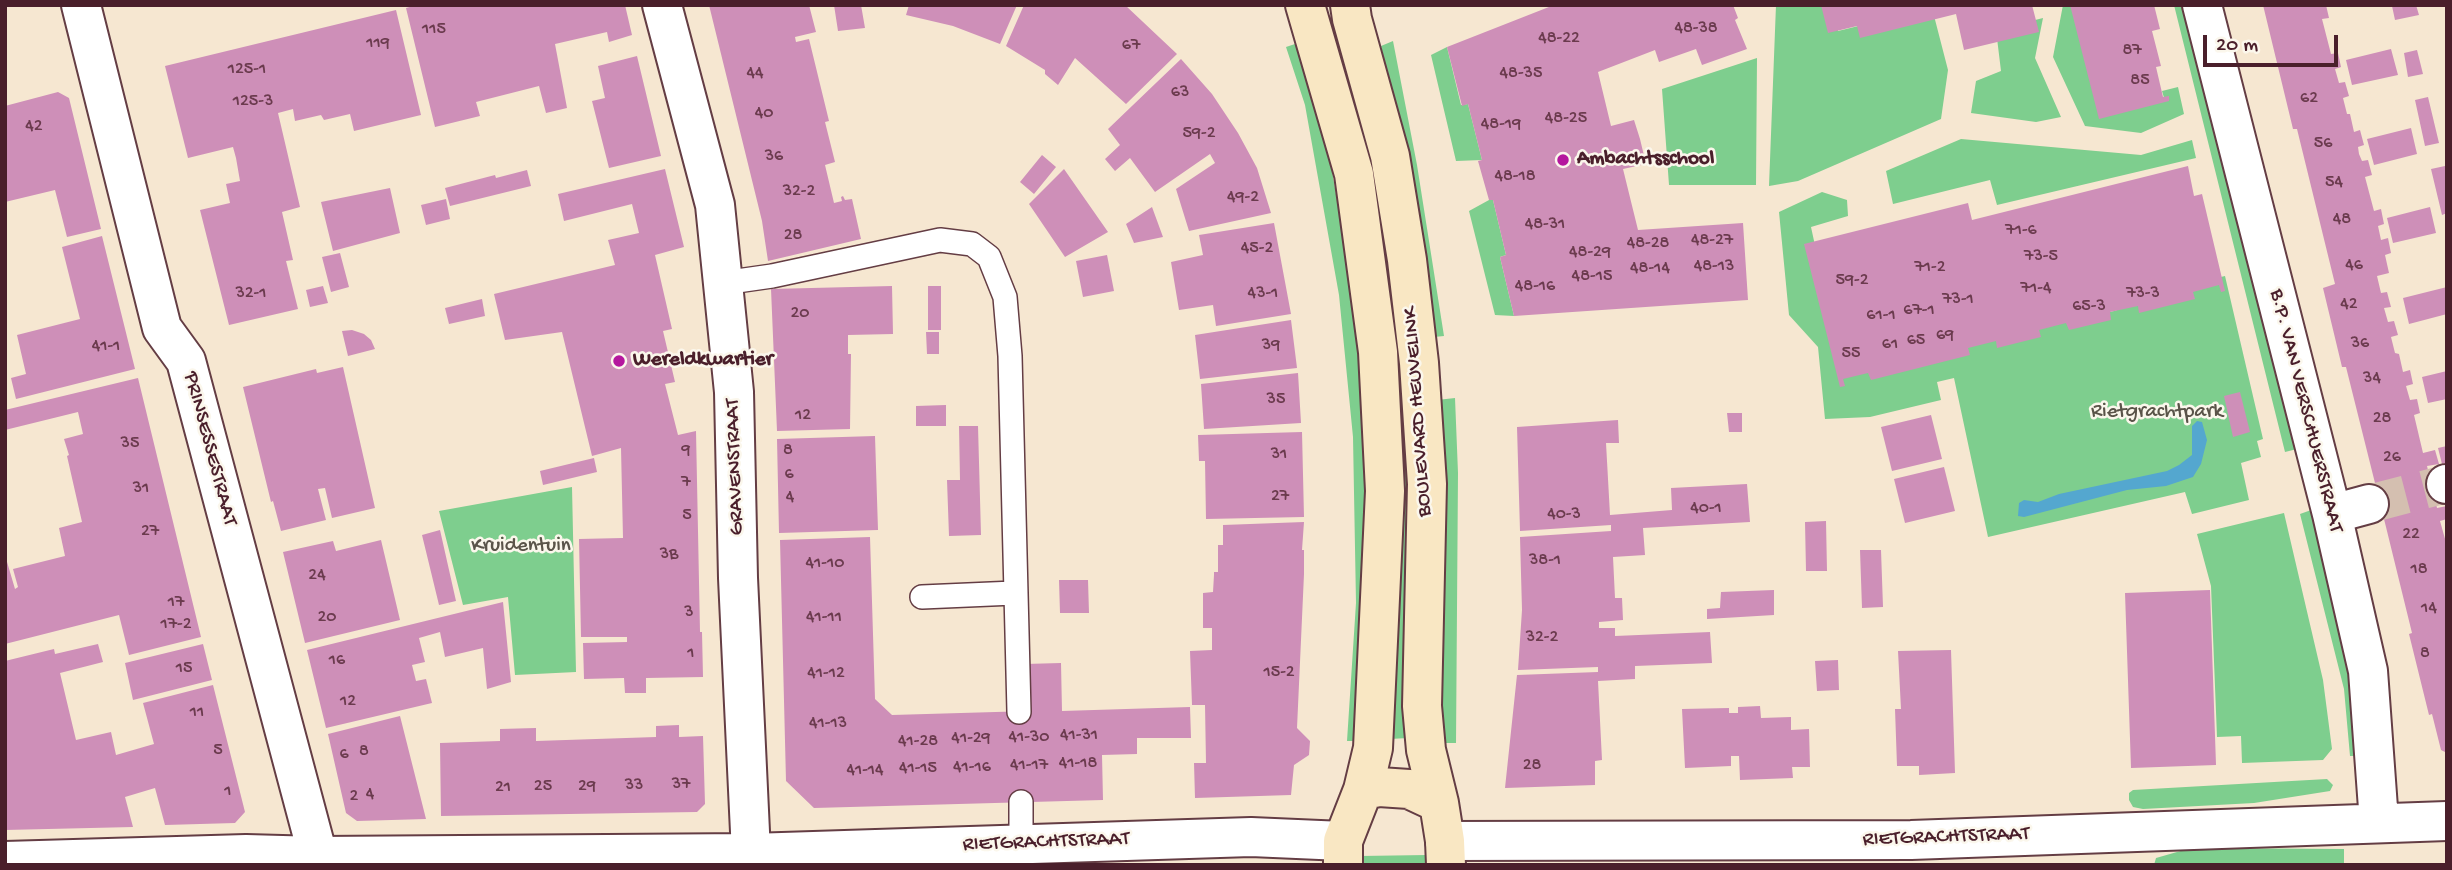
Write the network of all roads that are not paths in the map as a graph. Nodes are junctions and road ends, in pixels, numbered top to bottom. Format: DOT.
graph roads {
  1 [pos="81,5"];
  2 [pos="662,5"];
  3 [pos="1305,5"];
  4 [pos="1350,5"];
  5 [pos="2202,5"];
  6 [pos="723,283"];
  7 [pos="2369,504"];
  8 [pos="2332,514"];
  9 [pos="1014,593"];
  10 [pos="922,597"];
  11 [pos="1019,712"];
  12 [pos="1363,790"];
  13 [pos="1021,802"];
  14 [pos="1439,803"];
  15 [pos="2447,821"];
  16 [pos="2379,822"];
  17 [pos="1021,844"];
  18 [pos="1911,852"];
  19 [pos="751,853"];
  20 [pos="1445,853"];
  21 [pos="1324,855"];
  22 [pos="318,856"];
  23 [pos="243,860"];
  24 [pos="5,861"];
  1 -- 22 [label="street, PRINSESSESTRAAT"];
  2 -- 6 [label="street, GRAVENSTRAAT"];
  3 -- 12 [label="main road, BOULEVARD HEUVELINK"];
  4 -- 14 [label="main road, BOULEVARD HEUVELINK"];
  5 -- 8 [label="street, B.P. VAN VERSCHUERSTRAAT"];
  6 -- 9 [label="lane"];
  6 -- 19 [label="street, GRAVENSTRAAT"];
  7 -- 8 [label="street"];
  8 -- 16 [label="street, B.P. VAN VERSCHUERSTRAAT"];
  9 -- 10 [label="lane"];
  9 -- 11 [label="lane"];
  12 -- 14 [label="main road"];
  12 -- 21 [label="main road, BOULEVARD HEUVELINK"];
  13 -- 17 [label="lane"];
  14 -- 20 [label="main road, BOULEVARD HEUVELINK"];
  15 -- 16 [label="street, RIETGRACHTSTRAAT"];
  16 -- 18 [label="street, RIETGRACHTSTRAAT"];
  17 -- 19 [label="street, RIETGRACHTSTRAAT"];
  17 -- 21 [label="street, RIETGRACHTSTRAAT"];
  18 -- 20 [label="street, RIETGRACHTSTRAAT"];
  19 -- 22 [label="street, RIETGRACHTSTRAAT"];
  22 -- 23 [label="street, RIETGRACHTSTRAAT"];
  23 -- 24 [label="street, RIETGRACHTSTRAAT"];
}
